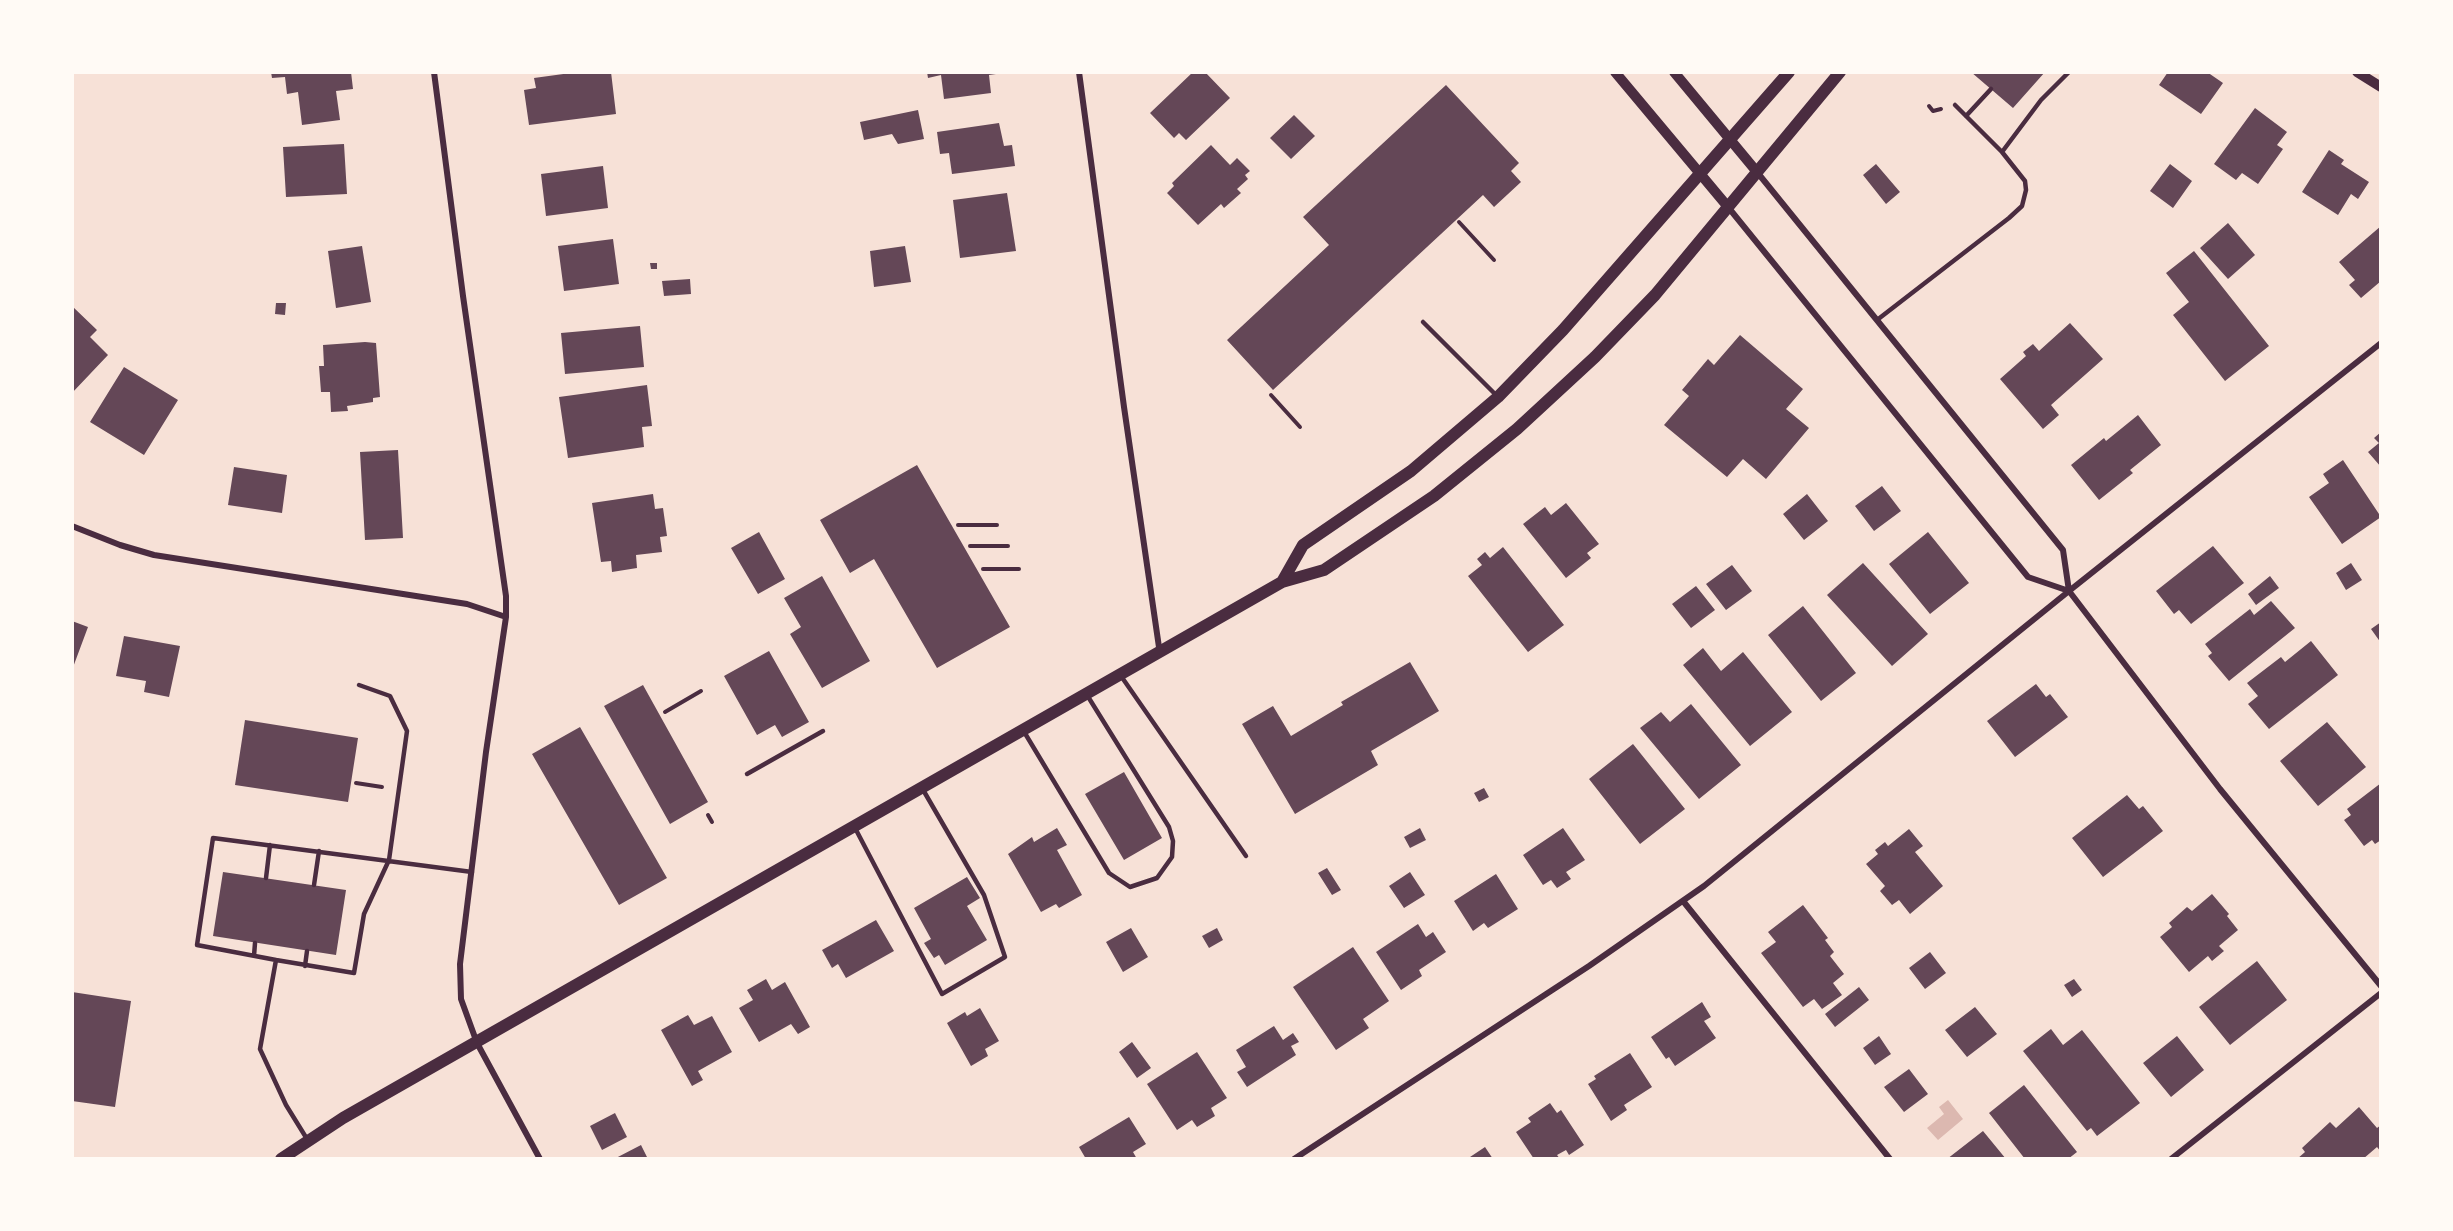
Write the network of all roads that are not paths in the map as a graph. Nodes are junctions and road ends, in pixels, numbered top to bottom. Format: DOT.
graph roads {
  1 [pos="434,72"];
  2 [pos="1079,72"];
  3 [pos="1615,72"];
  4 [pos="1674,72"];
  5 [pos="1789,72"];
  6 [pos="1840,72"];
  7 [pos="2069,72"];
  8 [pos="2357,72"];
  9 [pos="2381,87"];
  10 [pos="1991,89"];
  11 [pos="1955,105"];
  12 [pos="1966,116"];
  13 [pos="1731,140"];
  14 [pos="2002,152"];
  15 [pos="1757,172"];
  16 [pos="1701,174"];
  17 [pos="1728,207"];
  18 [pos="1877,320"];
  19 [pos="1423,322"];
  20 [pos="2381,344"];
  21 [pos="1498,397"];
  22 [pos="72,526"];
  23 [pos="1282,582"];
  24 [pos="2068,591"];
  25 [pos="506,617"];
  26 [pos="1160,654"];
  27 [pos="1121,676"];
  28 [pos="359,684"];
  29 [pos="1087,695"];
  30 [pos="1023,730"];
  31 [pos="823,731"];
  32 [pos="747,774"];
  33 [pos="921,788"];
  34 [pos="854,826"];
  35 [pos="270,845"];
  36 [pos="319,851"];
  37 [pos="1246,856"];
  38 [pos="389,860"];
  39 [pos="472,872"];
  40 [pos="266,878"];
  41 [pos="314,885"];
  42 [pos="1683,901"];
  43 [pos="255,943"];
  44 [pos="307,951"];
  45 [pos="254,956"];
  46 [pos="276,960"];
  47 [pos="306,966"];
  48 [pos="2381,986"];
  49 [pos="2381,993"];
  50 [pos="477,1043"];
  51 [pos="308,1141"];
  52 [pos="280,1159"];
  53 [pos="540,1159"];
  54 [pos="1294,1159"];
  55 [pos="1890,1159"];
  56 [pos="2171,1159"];
  1 -- 25 [label="street"];
  2 -- 26 [label="street"];
  3 -- 16 [label="street"];
  4 -- 13 [label="street"];
  5 -- 13 [label="main road"];
  6 -- 15 [label="main road"];
  7 -- 14 [label="lane"];
  8 -- 9 [label="street"];
  10 -- 12 [label="lane"];
  11 -- 12 [label="lane"];
  12 -- 14 [label="lane"];
  13 -- 15 [label="street"];
  13 -- 16 [label="main road"];
  14 -- 18 [label="lane"];
  15 -- 17 [label="main road"];
  15 -- 18 [label="street"];
  16 -- 17 [label="street"];
  16 -- 21 [label="main road"];
  17 -- 23 [label="main road"];
  17 -- 24 [label="street"];
  18 -- 24 [label="street"];
  19 -- 21 [label="lane"];
  20 -- 24 [label="street"];
  21 -- 23 [label="main road"];
  22 -- 25 [label="street"];
  23 -- 26 [label="main road"];
  24 -- 42 [label="street"];
  24 -- 48 [label="street"];
  25 -- 39 [label="street"];
  26 -- 27 [label="main road"];
  27 -- 29 [label="main road"];
  27 -- 37 [label="lane"];
  28 -- 38 [label="lane"];
  29 -- 30 [label="main road"];
  29 -- 30 [label="lane"];
  30 -- 33 [label="main road"];
  31 -- 32 [label="lane"];
  33 -- 34 [label="main road"];
  33 -- 34 [label="lane"];
  34 -- 50 [label="main road"];
  35 -- 36 [label="lane"];
  35 -- 40 [label="lane"];
  35 -- 45 [label="lane"];
  36 -- 38 [label="lane"];
  36 -- 41 [label="lane"];
  38 -- 39 [label="lane"];
  38 -- 47 [label="lane"];
  39 -- 50 [label="street"];
  42 -- 54 [label="street"];
  42 -- 55 [label="street"];
  43 -- 45 [label="lane"];
  44 -- 47 [label="lane"];
  45 -- 46 [label="lane"];
  46 -- 47 [label="lane"];
  46 -- 51 [label="lane"];
  49 -- 56 [label="street"];
  50 -- 51 [label="main road"];
  50 -- 53 [label="street"];
  51 -- 52 [label="main road"];
}
